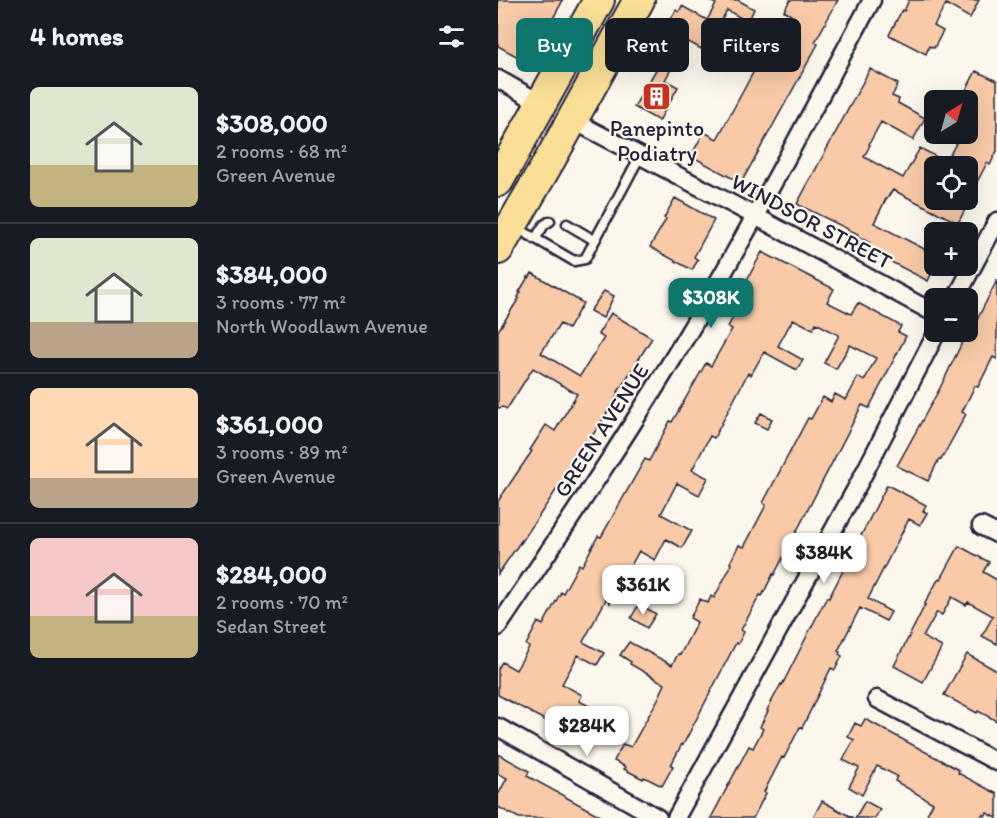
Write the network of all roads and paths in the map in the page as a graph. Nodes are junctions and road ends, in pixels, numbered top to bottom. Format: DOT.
graph roads {
  1 [pos="639,0"];
  2 [pos="872,0"];
  3 [pos="594,2"];
  4 [pos="586,18"];
  5 [pos="559,72"];
  6 [pos="574,72"];
  7 [pos="498,79"];
  8 [pos="542,104"];
  9 [pos="572,120"];
  10 [pos="640,156"];
  11 [pos="539,180"];
  12 [pos="498,181"];
  13 [pos="755,216"];
  14 [pos="550,221"];
  15 [pos="997,221"];
  16 [pos="567,224"];
  17 [pos="515,238"];
  18 [pos="594,240"];
  19 [pos="961,288"];
  20 [pos="924,308"];
  21 [pos="933,342"];
  22 [pos="981,526"];
  23 [pos="997,534"];
  24 [pos="498,627"];
  25 [pos="877,699"];
  26 [pos="498,727"];
  27 [pos="997,762"];
  28 [pos="658,818"];
  29 [pos="676,818"];
  1 -- 9 [label="highway"];
  2 -- 13 [label="street, GREEN AVENUE"];
  3 -- 4 [label="highway"];
  5 -- 8 [label="highway"];
  6 -- 9 [label="highway"];
  7 -- 8 [label="street"];
  8 -- 11 [label="highway"];
  8 -- 12 [label="highway"];
  9 -- 10 [label="street, WINDSOR STREET"];
  9 -- 11 [label="highway"];
  10 -- 13 [label="street, WINDSOR STREET"];
  10 -- 18 [label="lane"];
  11 -- 17 [label="highway"];
  13 -- 20 [label="street, WINDSOR STREET"];
  13 -- 24 [label="street, GREEN AVENUE"];
  14 -- 17 [label="lane"];
  15 -- 19 [label="street"];
  16 -- 18 [label="lane"];
  17 -- 18 [label="lane"];
  21 -- 29 [label="street"];
  22 -- 23 [label="street"];
  25 -- 27 [label="street"];
  26 -- 28 [label="street"];
}
